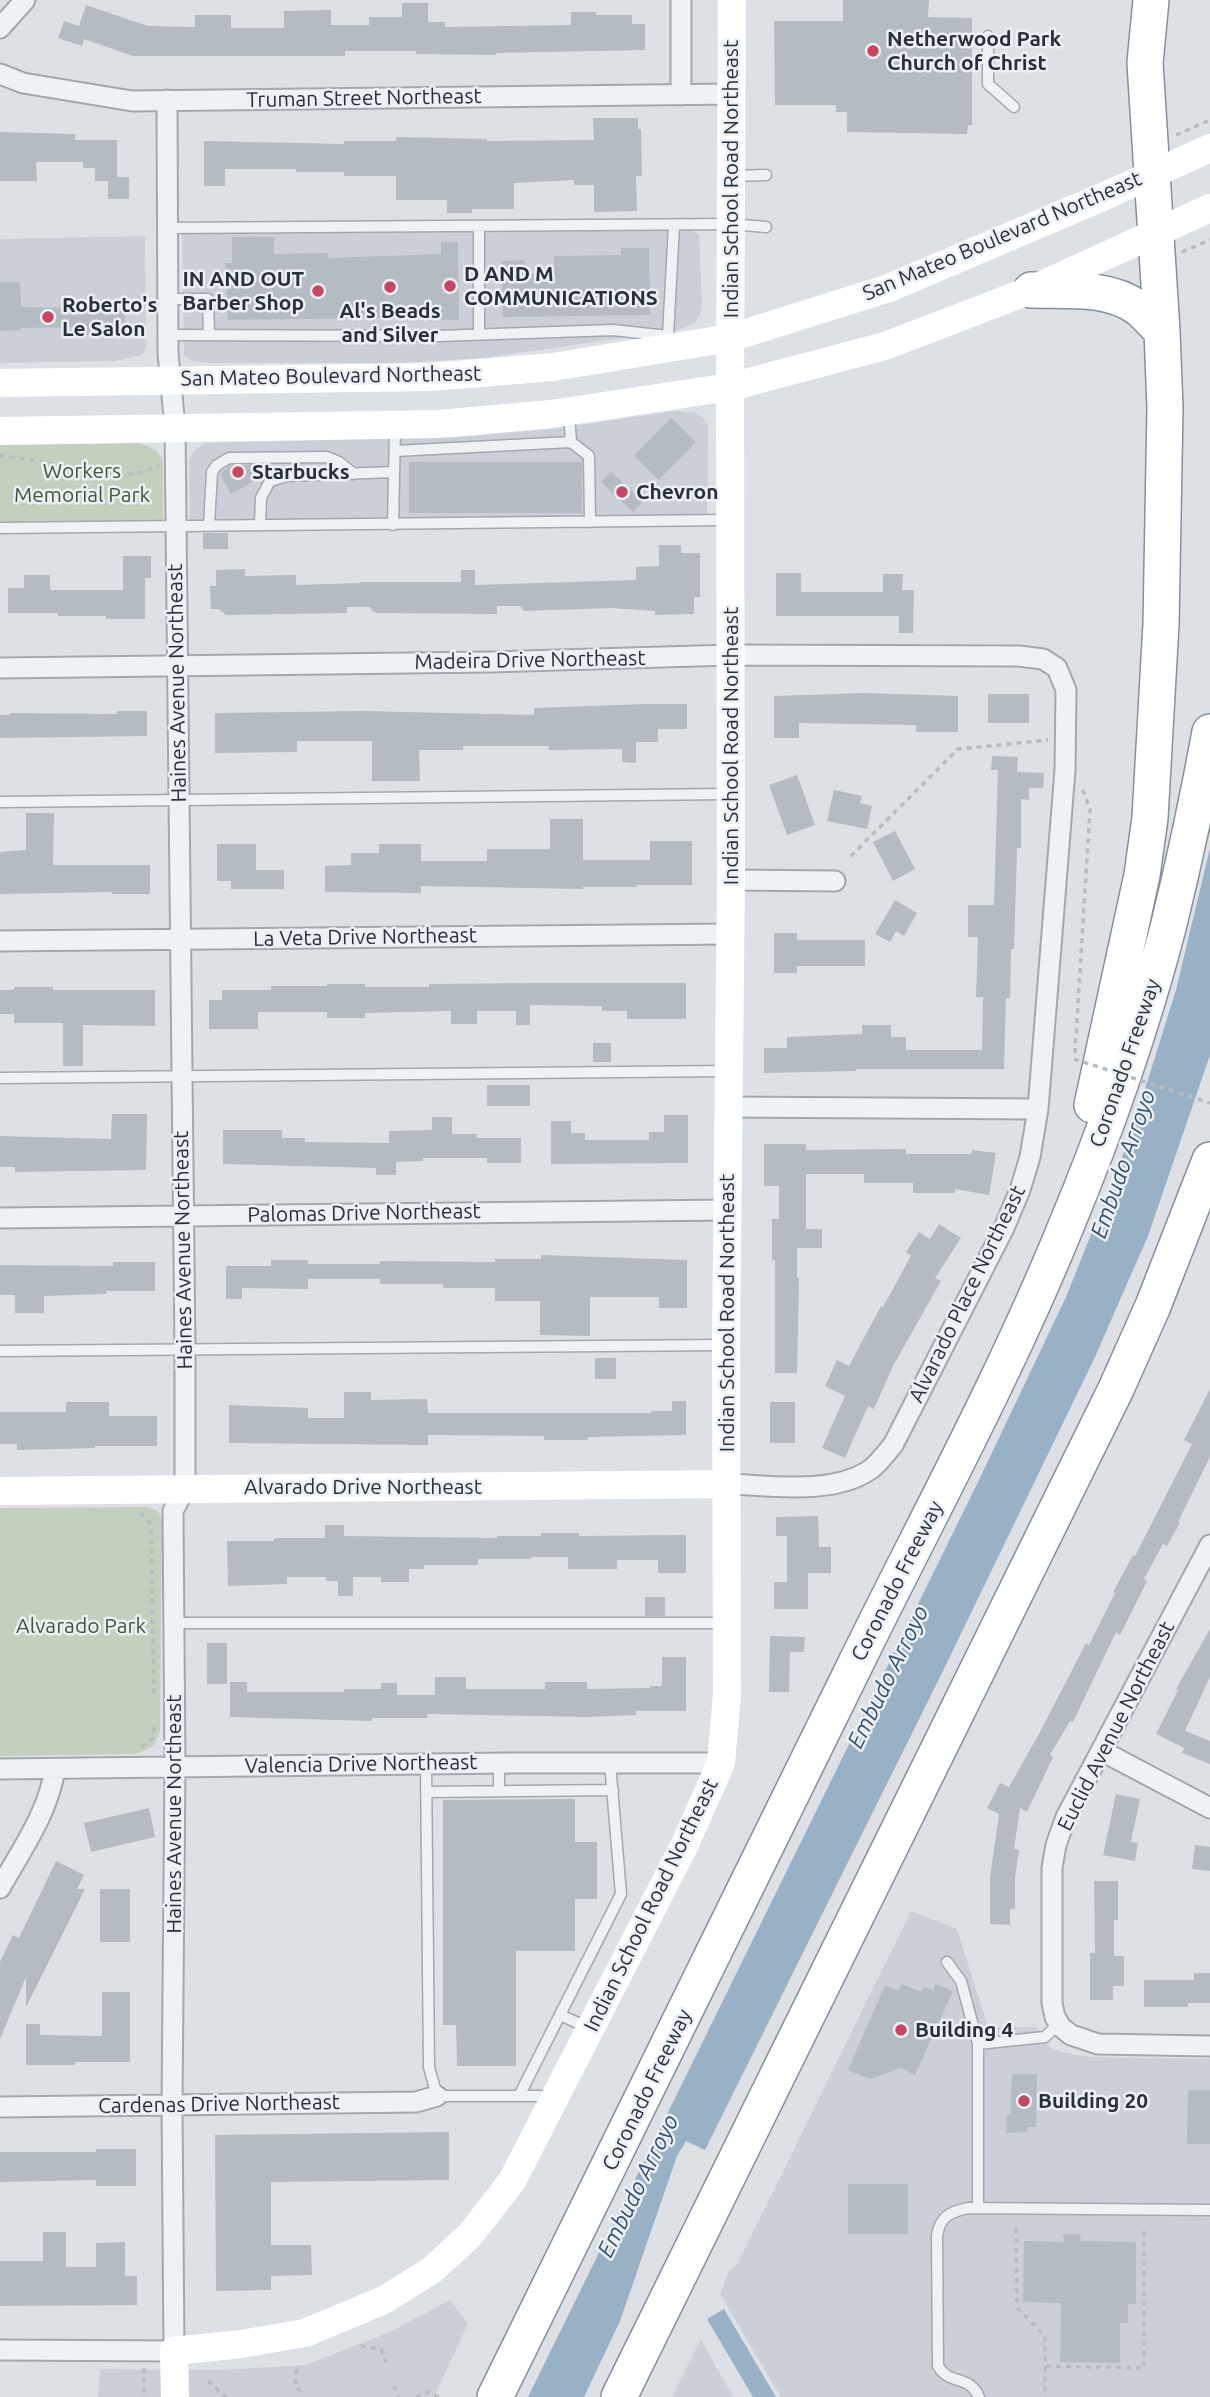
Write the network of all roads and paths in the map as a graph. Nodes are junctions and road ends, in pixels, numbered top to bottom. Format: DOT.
graph roads {
  1 [pos="25,0"];
  2 [pos="681,0"];
  3 [pos="732,0"];
  4 [pos="1151,0"];
  5 [pos="0,28"];
  6 [pos="988,36"];
  7 [pos="0,74"];
  8 [pos="732,94"];
  9 [pos="681,95"];
  10 [pos="167,100"];
  11 [pos="1014,107"];
  12 [pos="1210,120"];
  13 [pos="1176,135"];
  14 [pos="1210,148"];
  15 [pos="1162,168"];
  16 [pos="766,175"];
  17 [pos="731,176"];
  18 [pos="1210,208"];
  19 [pos="731,224"];
  20 [pos="674,225"];
  21 [pos="479,226"];
  22 [pos="766,227"];
  23 [pos="167,228"];
  24 [pos="1171,236"];
  25 [pos="1210,240"];
  26 [pos="1031,290"];
  27 [pos="167,299"];
  28 [pos="1161,331"];
  29 [pos="479,334"];
  30 [pos="167,335"];
  31 [pos="209,335"];
  32 [pos="730,338"];
  33 [pos="669,342"];
  34 [pos="169,379"];
  35 [pos="0,383"];
  36 [pos="730,387"];
  37 [pos="569,411"];
  38 [pos="175,427"];
  39 [pos="0,431"];
  40 [pos="395,438"];
  41 [pos="571,442"];
  42 [pos="0,456"];
  43 [pos="162,464"];
  44 [pos="394,472"];
  45 [pos="354,474"];
  46 [pos="730,520"];
  47 [pos="590,522"];
  48 [pos="260,525"];
  49 [pos="393,525"];
  50 [pos="176,526"];
  51 [pos="209,526"];
  52 [pos="0,528"];
  53 [pos="731,655"];
  54 [pos="176,666"];
  55 [pos="0,668"];
  56 [pos="1057,668"];
  57 [pos="1210,732"];
  58 [pos="1051,740"];
  59 [pos="1065,770"];
  60 [pos="731,794"];
  61 [pos="178,801"];
  62 [pos="0,802"];
  63 [pos="851,856"];
  64 [pos="731,880"];
  65 [pos="835,881"];
  66 [pos="730,934"];
  67 [pos="180,939"];
  68 [pos="0,942"];
  69 [pos="729,1071"];
  70 [pos="181,1075"];
  71 [pos="0,1078"];
  72 [pos="1210,1103"];
  73 [pos="728,1107"];
  74 [pos="1038,1110"];
  75 [pos="1210,1160"];
  76 [pos="728,1210"];
  77 [pos="183,1217"];
  78 [pos="0,1218"];
  79 [pos="1064,1232"];
  80 [pos="726,1345"];
  81 [pos="185,1349"];
  82 [pos="0,1351"];
  83 [pos="726,1484"];
  84 [pos="185,1488"];
  85 [pos="0,1491"];
  86 [pos="137,1512"];
  87 [pos="1210,1545"];
  88 [pos="173,1623"];
  89 [pos="727,1623"];
  90 [pos="154,1701"];
  91 [pos="154,1714"];
  92 [pos="137,1748"];
  93 [pos="1102,1751"];
  94 [pos="499,1763"];
  95 [pos="610,1763"];
  96 [pos="721,1763"];
  97 [pos="426,1764"];
  98 [pos="176,1766"];
  99 [pos="0,1769"];
  100 [pos="55,1769"];
  101 [pos="612,1790"];
  102 [pos="499,1791"];
  103 [pos="426,1792"];
  104 [pos="1210,1808"];
  105 [pos="0,1888"];
  106 [pos="947,1962"];
  107 [pos="560,2015"];
  108 [pos="591,2028"];
  109 [pos="1065,2029"];
  110 [pos="978,2044"];
  111 [pos="1210,2046"];
  112 [pos="437,2096"];
  113 [pos="519,2096"];
  114 [pos="556,2096"];
  115 [pos="172,2105"];
  116 [pos="0,2107"];
  117 [pos="978,2208"];
  118 [pos="1210,2210"];
  119 [pos="1144,2227"];
  120 [pos="1016,2228"];
  121 [pos="361,2346"];
  122 [pos="0,2350"];
  123 [pos="174,2351"];
  124 [pos="144,2364"];
  125 [pos="1046,2366"];
  126 [pos="388,2368"];
  127 [pos="297,2369"];
  128 [pos="208,2381"];
  129 [pos="394,2386"];
  130 [pos="305,2395"];
  131 [pos="144,2397"];
  132 [pos="175,2397"];
  133 [pos="226,2397"];
  134 [pos="398,2397"];
  135 [pos="416,2397"];
  136 [pos="439,2397"];
  137 [pos="495,2397"];
  138 [pos="620,2397"];
  139 [pos="979,2397"];
  140 [pos="1045,2397"];
  1 -- 5 [label="street"];
  2 -- 9 [label="street"];
  3 -- 8 [label="street, Indian School Road Northeast"];
  4 -- 15 [label="highway"];
  6 -- 11 [label="lane"];
  7 -- 10 [label="street, Truman Street Northeast"];
  8 -- 9 [label="street, Truman Street Northeast"];
  8 -- 17 [label="street, Indian School Road Northeast"];
  9 -- 10 [label="street, Truman Street Northeast"];
  10 -- 23 [label="street, Haines Avenue Northeast"];
  12 -- 13 [label="path"];
  14 -- 15 [label="street, San Mateo Boulevard Northeast"];
  15 -- 24 [label="highway"];
  15 -- 32 [label="street, San Mateo Boulevard Northeast"];
  16 -- 17 [label="lane"];
  17 -- 19 [label="street, Indian School Road Northeast"];
  18 -- 24 [label="street"];
  19 -- 20 [label="lane"];
  19 -- 22 [label="lane"];
  19 -- 32 [label="street, Indian School Road Northeast"];
  20 -- 21 [label="lane"];
  20 -- 33 [label="lane"];
  21 -- 23 [label="lane"];
  21 -- 29 [label="lane"];
  23 -- 27 [label="street, Haines Avenue Northeast"];
  24 -- 25 [label="path"];
  24 -- 26 [label="street"];
  24 -- 28 [label="highway"];
  26 -- 28 [label="highway"];
  26 -- 36 [label="street"];
  27 -- 30 [label="street, Haines Avenue Northeast"];
  27 -- 31 [label="lane"];
  28 -- 79 [label="highway"];
  29 -- 31 [label="lane"];
  29 -- 33 [label="lane"];
  30 -- 31 [label="lane"];
  30 -- 34 [label="street, Haines Avenue Northeast"];
  32 -- 33 [label="street, San Mateo Boulevard Northeast"];
  32 -- 36 [label="street, Indian School Road Northeast"];
  33 -- 34 [label="street, San Mateo Boulevard Northeast"];
  34 -- 35 [label="street, San Mateo Boulevard Northeast"];
  34 -- 38 [label="street, Haines Avenue Northeast"];
  36 -- 37 [label="street"];
  36 -- 46 [label="street, Indian School Road Northeast"];
  37 -- 40 [label="street"];
  37 -- 41 [label="lane"];
  38 -- 39 [label="street"];
  38 -- 40 [label="street"];
  38 -- 50 [label="street, Haines Avenue Northeast"];
  40 -- 41 [label="lane"];
  40 -- 44 [label="lane"];
  41 -- 47 [label="lane"];
  42 -- 43 [label="path"];
  44 -- 45 [label="lane"];
  44 -- 49 [label="lane"];
  45 -- 48 [label="lane"];
  45 -- 51 [label="lane"];
  46 -- 47 [label="lane"];
  46 -- 53 [label="street, Indian School Road Northeast"];
  47 -- 49 [label="lane"];
  48 -- 49 [label="lane"];
  48 -- 51 [label="lane"];
  50 -- 51 [label="lane"];
  50 -- 52 [label="lane"];
  50 -- 54 [label="street, Haines Avenue Northeast"];
  53 -- 54 [label="street, Madeira Drive Northeast"];
  53 -- 56 [label="street, Madeira Drive Northeast"];
  53 -- 60 [label="street, Indian School Road Northeast"];
  54 -- 55 [label="street, Madeira Drive Northeast"];
  54 -- 61 [label="street, Haines Avenue Northeast"];
  56 -- 59 [label="street, Alvarado Place Northeast"];
  57 -- 79 [label="highway, Coronado Freeway"];
  58 -- 63 [label="path"];
  59 -- 72 [label="path, bridge"];
  59 -- 74 [label="street, Alvarado Place Northeast"];
  60 -- 61 [label="lane"];
  60 -- 64 [label="street, Indian School Road Northeast"];
  61 -- 62 [label="lane"];
  61 -- 67 [label="street, Haines Avenue Northeast"];
  64 -- 65 [label="street"];
  64 -- 66 [label="street, Indian School Road Northeast"];
  66 -- 67 [label="street, La Veta Drive Northeast"];
  66 -- 69 [label="street, Indian School Road Northeast"];
  67 -- 68 [label="street, La Veta Drive Northeast"];
  67 -- 70 [label="street, Haines Avenue Northeast"];
  69 -- 70 [label="lane"];
  69 -- 73 [label="street, Indian School Road Northeast"];
  70 -- 71 [label="lane"];
  70 -- 77 [label="street, Haines Avenue Northeast"];
  73 -- 74 [label="street"];
  73 -- 76 [label="street, Indian School Road Northeast"];
  74 -- 83 [label="street, Alvarado Place Northeast"];
  75 -- 138 [label="highway"];
  76 -- 77 [label="street, Palomas Drive Northeast"];
  76 -- 80 [label="street, Indian School Road Northeast"];
  77 -- 78 [label="street, Palomas Drive Northeast"];
  77 -- 81 [label="street, Haines Avenue Northeast"];
  79 -- 137 [label="highway, Coronado Freeway"];
  80 -- 81 [label="lane"];
  80 -- 83 [label="street, Indian School Road Northeast"];
  81 -- 82 [label="lane"];
  81 -- 84 [label="street, Haines Avenue Northeast"];
  83 -- 84 [label="street, Alvarado Drive Northeast"];
  83 -- 89 [label="street, Indian School Road Northeast"];
  84 -- 85 [label="street, Alvarado Drive Northeast"];
  84 -- 88 [label="street, Haines Avenue Northeast"];
  86 -- 90 [label="path"];
  87 -- 93 [label="street, Euclid Avenue Northeast"];
  88 -- 89 [label="lane"];
  88 -- 98 [label="street, Haines Avenue Northeast"];
  89 -- 96 [label="street, Indian School Road Northeast"];
  91 -- 92 [label="path"];
  93 -- 104 [label="street"];
  93 -- 109 [label="street, Euclid Avenue Northeast"];
  94 -- 95 [label="street, Valencia Drive Northeast"];
  94 -- 97 [label="street, Valencia Drive Northeast"];
  94 -- 102 [label="lane"];
  95 -- 96 [label="street, Valencia Drive Northeast"];
  95 -- 101 [label="lane"];
  96 -- 108 [label="street, Indian School Road Northeast"];
  97 -- 98 [label="street, Valencia Drive Northeast"];
  97 -- 103 [label="lane"];
  98 -- 100 [label="street, Valencia Drive Northeast"];
  98 -- 115 [label="street, Haines Avenue Northeast"];
  99 -- 100 [label="street, Valencia Drive Northeast"];
  100 -- 105 [label="street"];
  101 -- 102 [label="lane"];
  101 -- 107 [label="lane"];
  102 -- 103 [label="lane"];
  103 -- 112 [label="lane"];
  106 -- 110 [label="lane"];
  107 -- 108 [label="lane"];
  107 -- 113 [label="lane"];
  108 -- 114 [label="street, Indian School Road Northeast"];
  109 -- 110 [label="lane"];
  109 -- 111 [label="street"];
  110 -- 117 [label="lane"];
  112 -- 113 [label="lane"];
  112 -- 115 [label="street, Cardenas Drive Northeast"];
  113 -- 114 [label="lane"];
  114 -- 123 [label="street, Indian School Road Northeast"];
  115 -- 116 [label="street, Cardenas Drive Northeast"];
  115 -- 123 [label="street, Haines Avenue Northeast"];
  117 -- 118 [label="lane"];
  117 -- 139 [label="lane"];
  119 -- 125 [label="path"];
  120 -- 125 [label="path"];
  121 -- 126 [label="path"];
  122 -- 123 [label="street"];
  123 -- 132 [label="street, Haines Avenue Northeast"];
  124 -- 131 [label="path"];
  125 -- 140 [label="path"];
  127 -- 130 [label="path"];
  128 -- 133 [label="path"];
  129 -- 134 [label="path"];
  135 -- 136 [label="path"];
}
